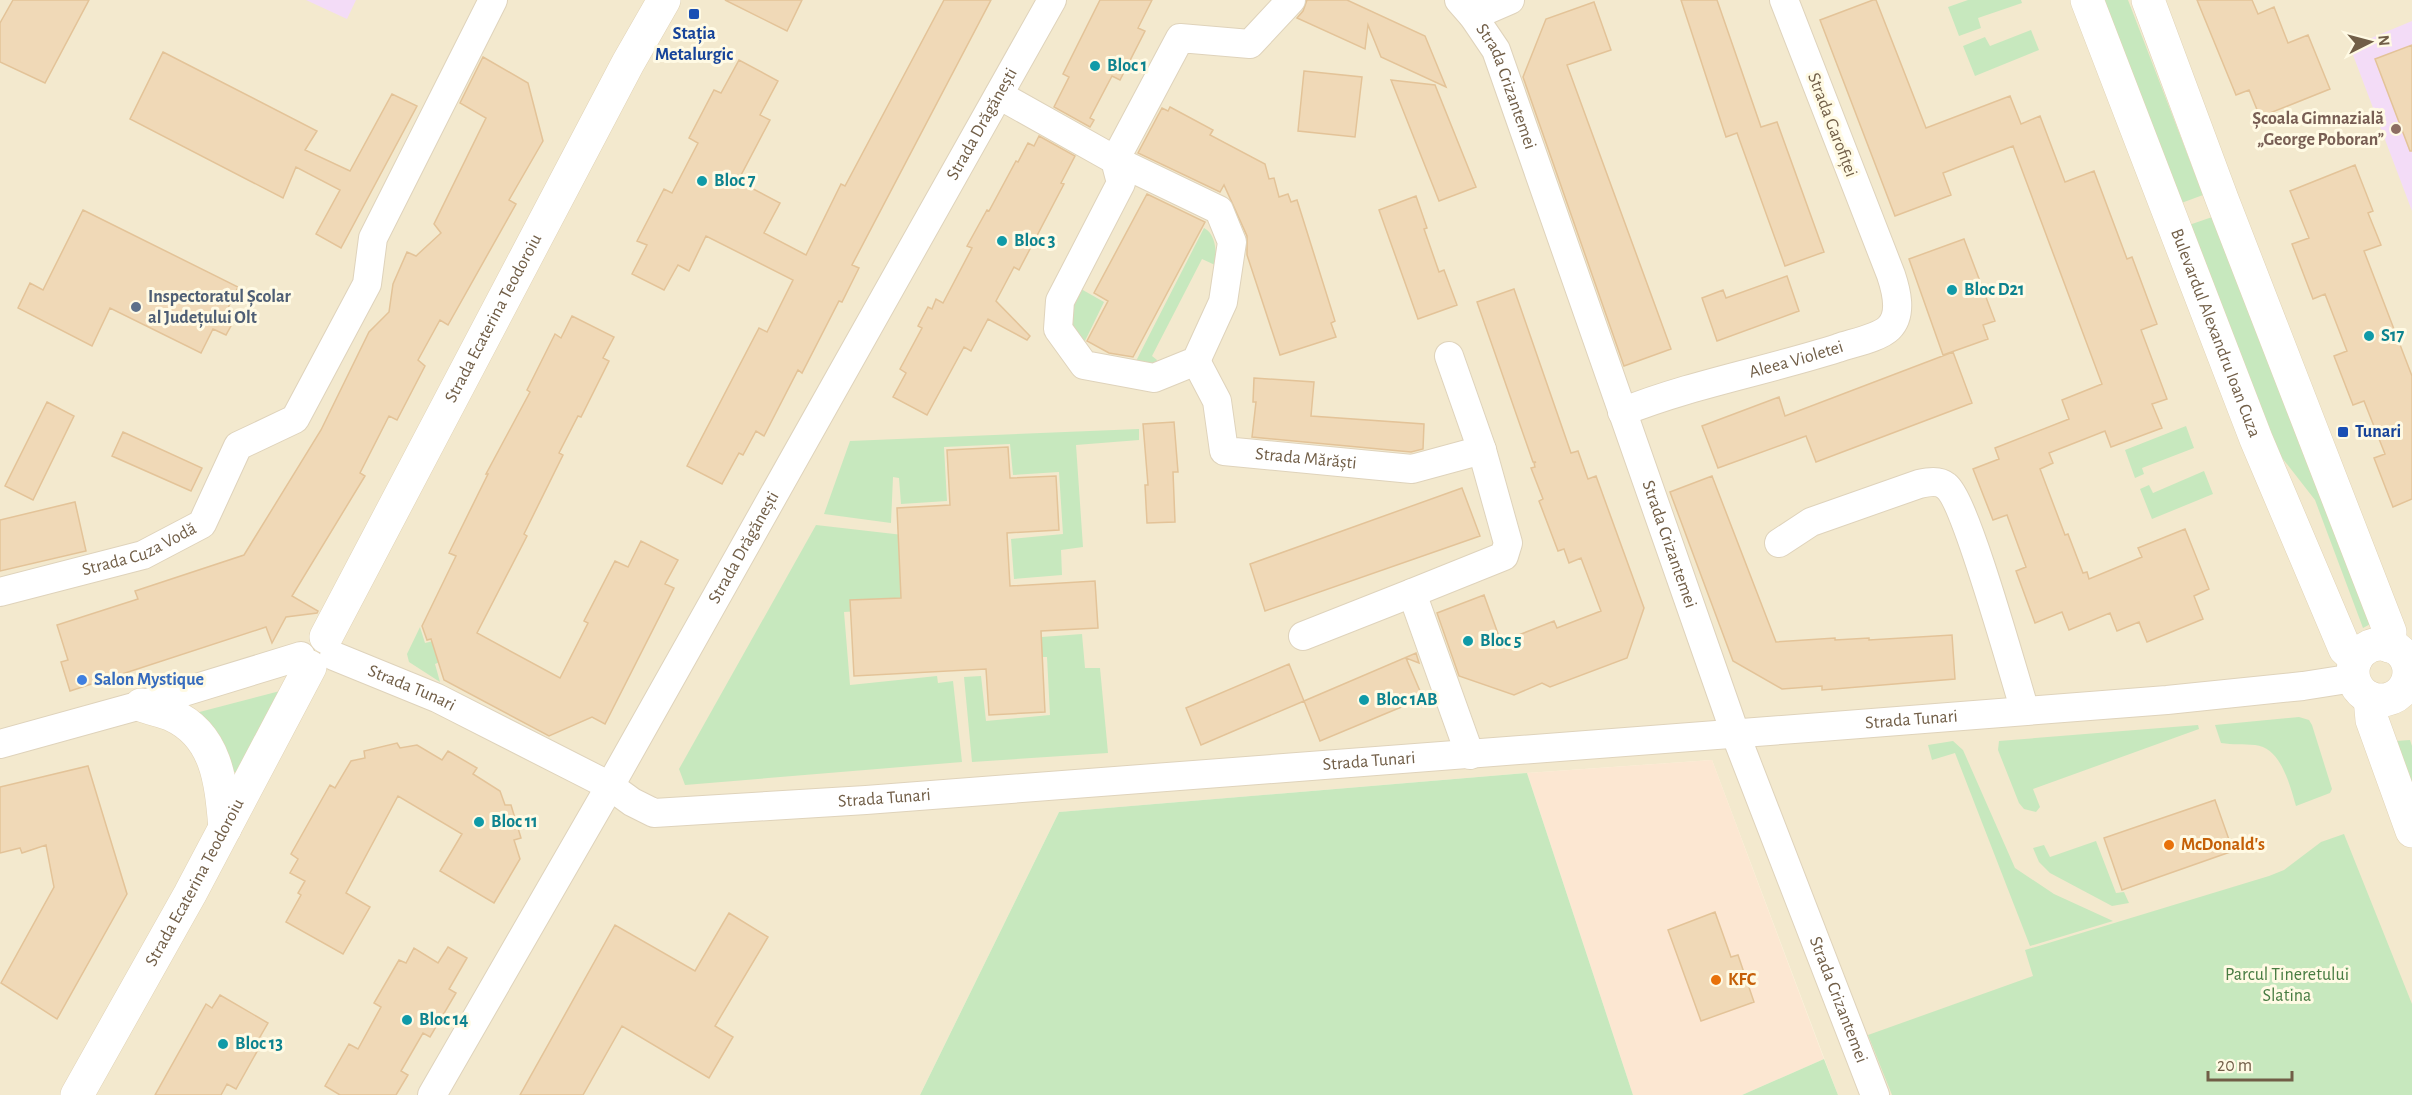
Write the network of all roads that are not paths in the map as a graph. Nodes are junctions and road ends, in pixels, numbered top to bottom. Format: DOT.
graph roads {
  1 [pos="492,0"];
  2 [pos="664,0"];
  3 [pos="1052,0"];
  4 [pos="1291,0"];
  5 [pos="1510,0"];
  6 [pos="1784,0"];
  7 [pos="2087,0"];
  8 [pos="2148,0"];
  9 [pos="1466,8"];
  10 [pos="999,95"];
  11 [pos="1115,160"];
  12 [pos="1880,249"];
  13 [pos="1449,356"];
  14 [pos="1196,361"];
  15 [pos="1622,412"];
  16 [pos="1482,450"];
  17 [pos="1779,543"];
  18 [pos="0,592"];
  19 [pos="1412,593"];
  20 [pos="1303,636"];
  21 [pos="2389,646"];
  22 [pos="318,654"];
  23 [pos="2360,678"];
  24 [pos="2409,682"];
  25 [pos="141,705"];
  26 [pos="2025,711"];
  27 [pos="1735,734"];
  28 [pos="0,744"];
  29 [pos="1470,755"];
  30 [pos="610,786"];
  31 [pos="225,828"];
  32 [pos="2412,831"];
  33 [pos="77,1095"];
  34 [pos="432,1095"];
  35 [pos="1875,1095"];
  1 -- 18 [label="street, Strada Cuza Vodă"];
  2 -- 22 [label="main road, Strada Ecaterina Teodoroiu"];
  3 -- 10 [label="street, Strada Drăgănești"];
  4 -- 11 [label="street"];
  5 -- 9 [label="street"];
  6 -- 12 [label="street, Strada Garofiței"];
  7 -- 23 [label="main road, Bulevardul Alexandru Ioan Cuza"];
  8 -- 21 [label="main road"];
  9 -- 15 [label="street, Strada Crizantemei"];
  10 -- 11 [label="street"];
  10 -- 30 [label="street, Strada Drăgănești"];
  11 -- 14 [label="street"];
  11 -- 14 [label="street"];
  12 -- 15 [label="street, Aleea Violetei"];
  13 -- 16 [label="street"];
  14 -- 16 [label="street, Strada Mărăști"];
  15 -- 27 [label="street, Strada Crizantemei"];
  16 -- 19 [label="street"];
  17 -- 26 [label="street"];
  19 -- 20 [label="street"];
  19 -- 29 [label="street"];
  21 -- 23 [label="main road"];
  21 -- 24 [label="main road"];
  22 -- 25 [label="street"];
  22 -- 30 [label="street, Strada Tunari"];
  22 -- 31 [label="main road, Strada Ecaterina Teodoroiu"];
  23 -- 24 [label="main road"];
  23 -- 26 [label="street, Strada Tunari"];
  23 -- 32 [label="main road, Bulevardul Alexandru Ioan Cuza"];
  25 -- 28 [label="street"];
  25 -- 31 [label="main road"];
  26 -- 27 [label="street, Strada Tunari"];
  27 -- 29 [label="street, Strada Tunari"];
  27 -- 35 [label="street, Strada Crizantemei"];
  29 -- 30 [label="street, Strada Tunari"];
  30 -- 34 [label="street, Strada Drăgănești"];
  31 -- 33 [label="main road, Strada Ecaterina Teodoroiu"];
}
